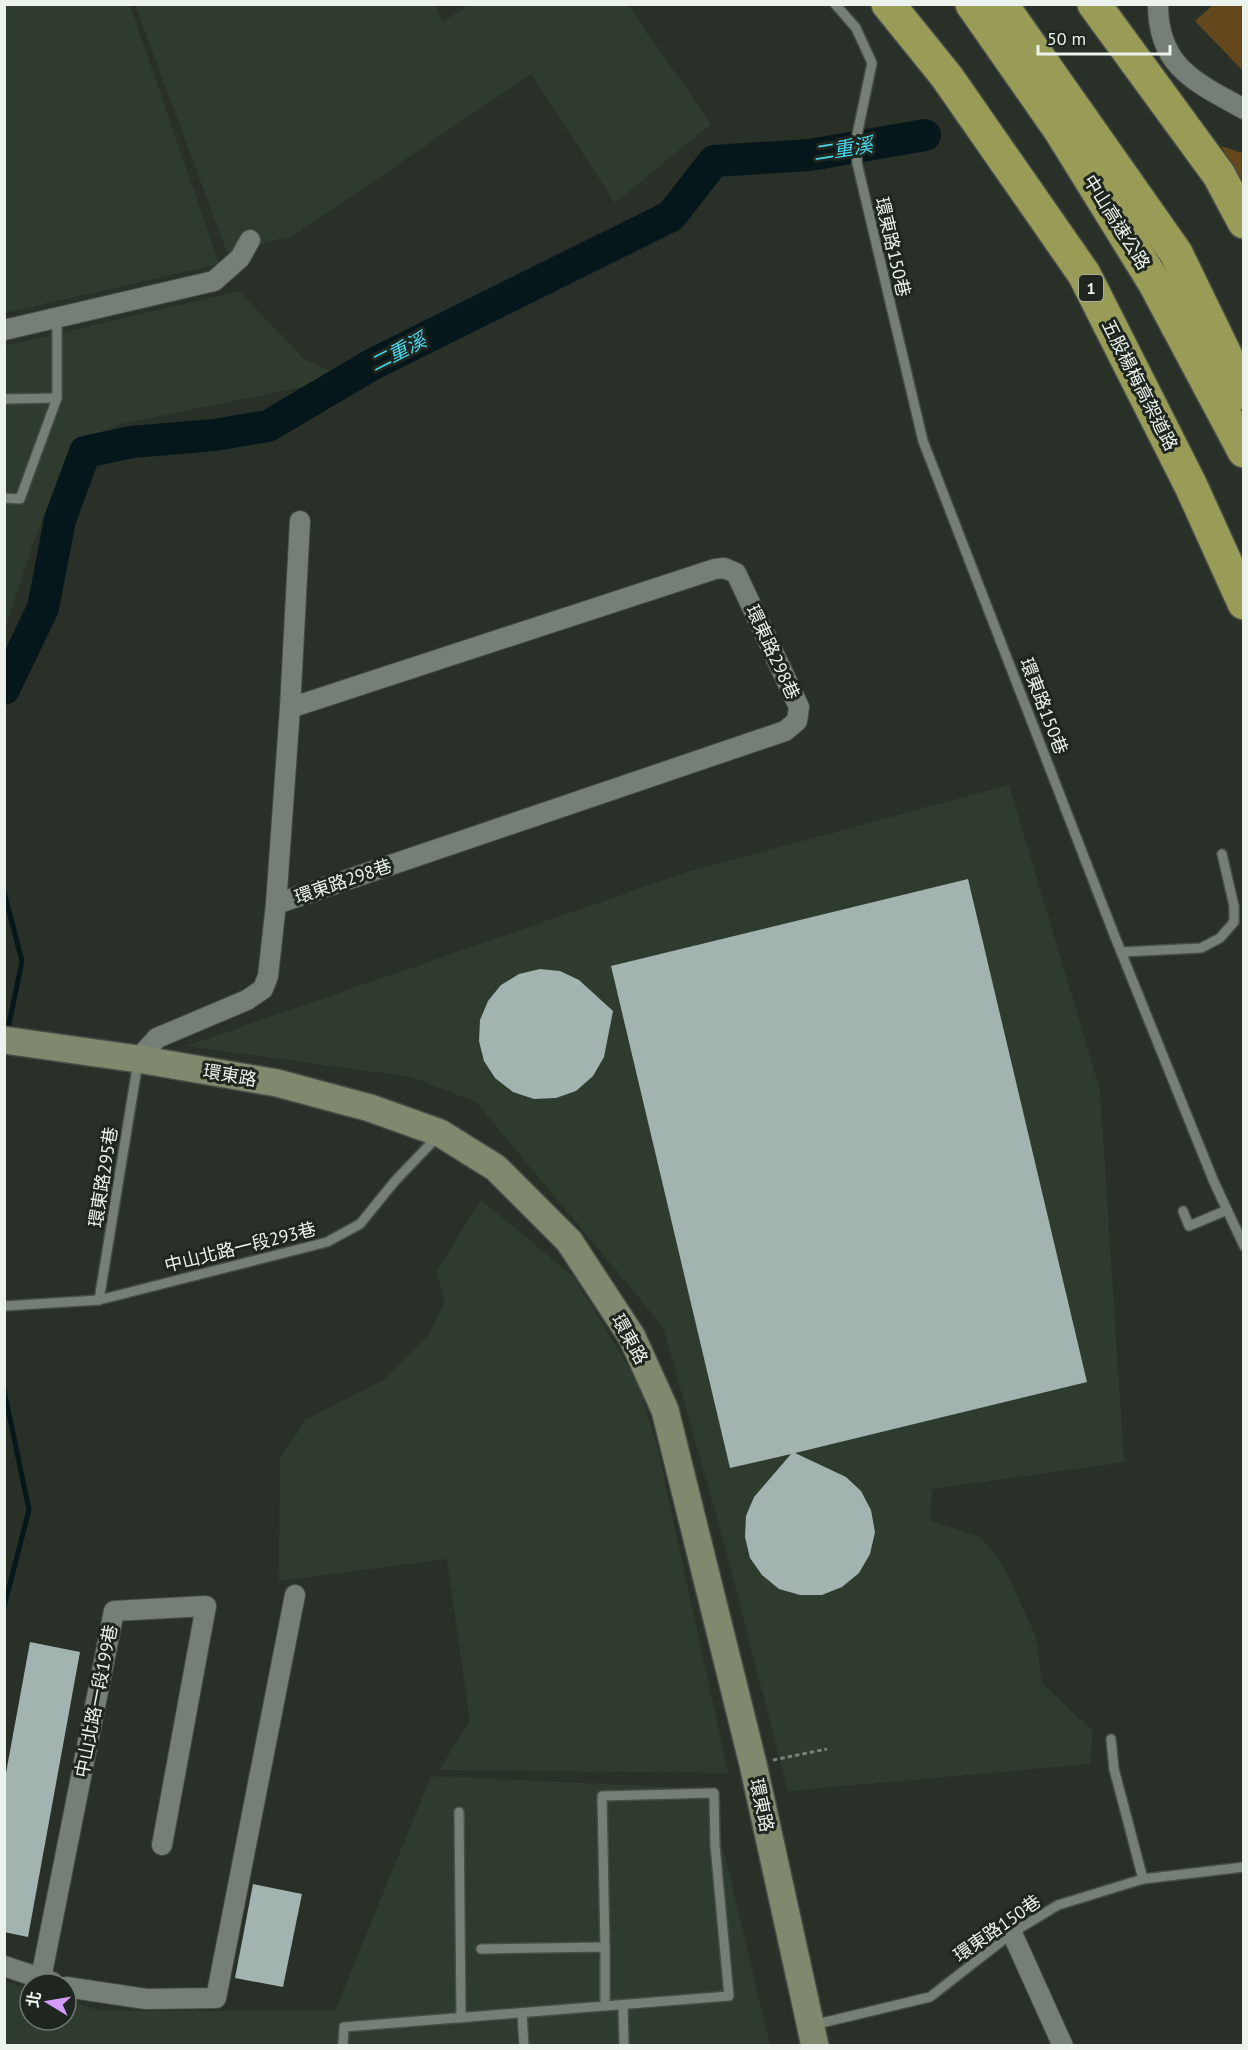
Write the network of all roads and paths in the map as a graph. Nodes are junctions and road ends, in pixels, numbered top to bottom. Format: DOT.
graph roads {
  1 [pos="836,4"];
  2 [pos="888,4"];
  3 [pos="972,4"];
  4 [pos="1001,4"];
  5 [pos="1094,4"];
  6 [pos="1158,4"];
  7 [pos="1244,108"];
  8 [pos="1244,222"];
  9 [pos="250,240"];
  10 [pos="57,318"];
  11 [pos="4,330"];
  12 [pos="1244,393"];
  13 [pos="57,398"];
  14 [pos="4,399"];
  15 [pos="1244,451"];
  16 [pos="4,498"];
  17 [pos="300,521"];
  18 [pos="1244,603"];
  19 [pos="290,708"];
  20 [pos="1222,854"];
  21 [pos="276,904"];
  22 [pos="1122,952"];
  23 [pos="4,1040"];
  24 [pos="138,1059"];
  25 [pos="440,1133"];
  26 [pos="1227,1210"];
  27 [pos="1183,1211"];
  28 [pos="1244,1246"];
  29 [pos="99,1299"];
  30 [pos="4,1306"];
  31 [pos="294,1595"];
  32 [pos="1111,1739"];
  33 [pos="827,1749"];
  34 [pos="753,1764"];
  35 [pos="459,1812"];
  36 [pos="162,1845"];
  37 [pos="1244,1867"];
  38 [pos="1143,1879"];
  39 [pos="1012,1933"];
  40 [pos="605,1947"];
  41 [pos="481,1949"];
  42 [pos="4,1966"];
  43 [pos="22,1972"];
  44 [pos="51,1972"];
  45 [pos="78,1989"];
  46 [pos="623,2005"];
  47 [pos="605,2006"];
  48 [pos="522,2013"];
  49 [pos="461,2018"];
  50 [pos="813,2036"];
  51 [pos="342,2046"];
  52 [pos="524,2046"];
  53 [pos="624,2046"];
  54 [pos="1063,2046"];
  1 -- 22 [label="lane, 環東路150巷"];
  2 -- 18 [label="highway, 五股楊梅高架道路 / 1"];
  3 -- 15 [label="highway, 中山高速公路"];
  4 -- 12 [label="highway, 中山高速公路"];
  5 -- 8 [label="highway"];
  6 -- 7 [label="street"];
  9 -- 10 [label="street"];
  10 -- 11 [label="street"];
  10 -- 13 [label="lane"];
  13 -- 14 [label="lane"];
  13 -- 16 [label="lane"];
  17 -- 19 [label="street, 環東路298巷"];
  19 -- 21 [label="street, 環東路298巷"];
  19 -- 21 [label="street, 環東路298巷"];
  20 -- 22 [label="lane"];
  21 -- 24 [label="street, 環東路298巷"];
  22 -- 26 [label="lane, 環東路150巷"];
  23 -- 24 [label="street, 環東路"];
  24 -- 25 [label="street, 環東路"];
  24 -- 29 [label="lane, 環東路295巷"];
  25 -- 29 [label="lane, 中山北路一段293巷"];
  25 -- 34 [label="street, 環東路"];
  26 -- 27 [label="lane"];
  26 -- 28 [label="lane, 環東路150巷"];
  29 -- 30 [label="lane, 中山北路一段293巷"];
  31 -- 45 [label="street"];
  32 -- 38 [label="lane"];
  33 -- 34 [label="path"];
  34 -- 50 [label="street, 環東路"];
  35 -- 49 [label="lane"];
  36 -- 44 [label="street, 中山北路一段199巷"];
  37 -- 38 [label="lane, 環東路150巷"];
  38 -- 39 [label="lane, 環東路150巷"];
  39 -- 50 [label="lane, 環東路150巷"];
  39 -- 54 [label="street"];
  40 -- 41 [label="lane"];
  40 -- 46 [label="lane"];
  40 -- 47 [label="lane"];
  42 -- 43 [label="street, 中山北路一段199巷"];
  46 -- 47 [label="lane"];
  46 -- 53 [label="lane"];
  47 -- 48 [label="lane"];
  48 -- 49 [label="lane"];
  48 -- 52 [label="lane"];
  49 -- 51 [label="lane"];
}
